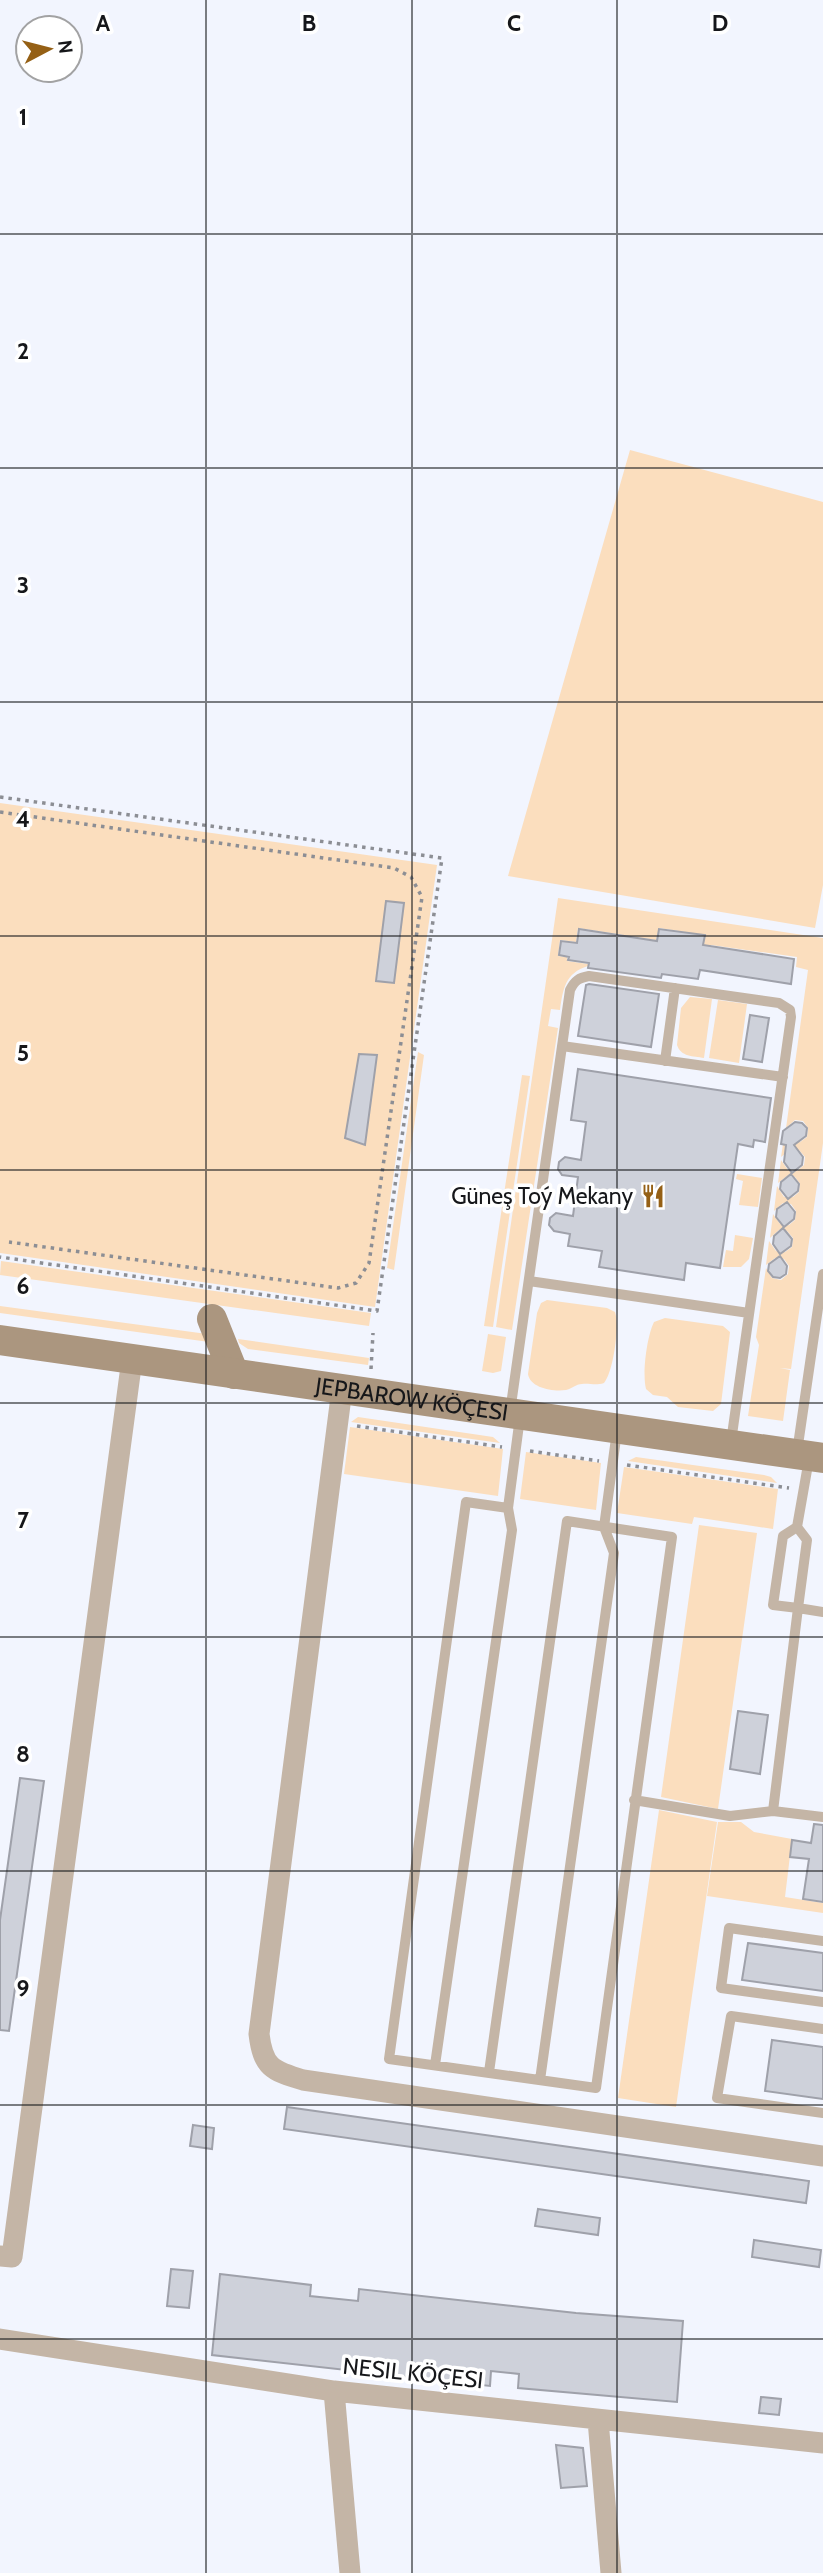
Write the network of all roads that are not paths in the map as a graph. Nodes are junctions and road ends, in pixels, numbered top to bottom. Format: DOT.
graph roads {
  1 [pos="676,988"];
  2 [pos="562,1046"];
  3 [pos="665,1061"];
  4 [pos="783,1077"];
  5 [pos="823,1274"];
  6 [pos="529,1281"];
  7 [pos="749,1312"];
  8 [pos="212,1319"];
  9 [pos="0,1340"];
  10 [pos="132,1359"];
  11 [pos="817,1362"];
  12 [pos="234,1374"];
  13 [pos="342,1389"];
  14 [pos="515,1414"];
  15 [pos="618,1429"];
  16 [pos="731,1445"];
  17 [pos="810,1456"];
  18 [pos="508,1508"];
  19 [pos="604,1527"];
  20 [pos="797,1527"];
  21 [pos="798,1608"];
  22 [pos="823,1612"];
  23 [pos="634,1800"];
  24 [pos="773,1811"];
  25 [pos="823,1817"];
  26 [pos="823,1941"];
  27 [pos="823,2002"];
  28 [pos="823,2029"];
  29 [pos="435,2065"];
  30 [pos="489,2072"];
  31 [pos="540,2080"];
  32 [pos="823,2113"];
  33 [pos="823,2156"];
  34 [pos="0,2256"];
  35 [pos="0,2339"];
  36 [pos="334,2391"];
  37 [pos="598,2420"];
  38 [pos="823,2443"];
  39 [pos="350,2573"];
  40 [pos="611,2573"];
  1 -- 2 [label="lane"];
  1 -- 3 [label="lane"];
  1 -- 4 [label="lane"];
  2 -- 3 [label="lane"];
  2 -- 6 [label="lane"];
  3 -- 4 [label="lane"];
  4 -- 7 [label="lane"];
  5 -- 11 [label="lane"];
  6 -- 7 [label="lane"];
  6 -- 14 [label="lane"];
  7 -- 16 [label="lane"];
  8 -- 12 [label="street"];
  9 -- 10 [label="street, JEPBAROW KÖÇESI"];
  10 -- 12 [label="street, JEPBAROW KÖÇESI"];
  10 -- 34 [label="street"];
  11 -- 17 [label="lane"];
  12 -- 13 [label="street, JEPBAROW KÖÇESI"];
  13 -- 14 [label="street, JEPBAROW KÖÇESI"];
  13 -- 33 [label="street"];
  14 -- 15 [label="street, JEPBAROW KÖÇESI"];
  14 -- 18 [label="lane"];
  15 -- 16 [label="street, JEPBAROW KÖÇESI"];
  15 -- 19 [label="lane"];
  16 -- 17 [label="street, JEPBAROW KÖÇESI"];
  17 -- 20 [label="lane"];
  18 -- 29 [label="lane"];
  18 -- 29 [label="lane"];
  19 -- 23 [label="lane"];
  19 -- 30 [label="lane"];
  19 -- 31 [label="lane"];
  20 -- 21 [label="lane"];
  20 -- 21 [label="lane"];
  21 -- 22 [label="lane"];
  21 -- 24 [label="lane"];
  23 -- 24 [label="lane"];
  23 -- 31 [label="lane"];
  24 -- 25 [label="lane"];
  26 -- 27 [label="lane"];
  28 -- 32 [label="lane"];
  29 -- 30 [label="lane"];
  30 -- 31 [label="lane"];
  35 -- 36 [label="street, NESIL KÖÇESI"];
  36 -- 37 [label="street, NESIL KÖÇESI"];
  36 -- 39 [label="street"];
  37 -- 38 [label="street, NESIL KÖÇESI"];
  37 -- 40 [label="street"];
}
